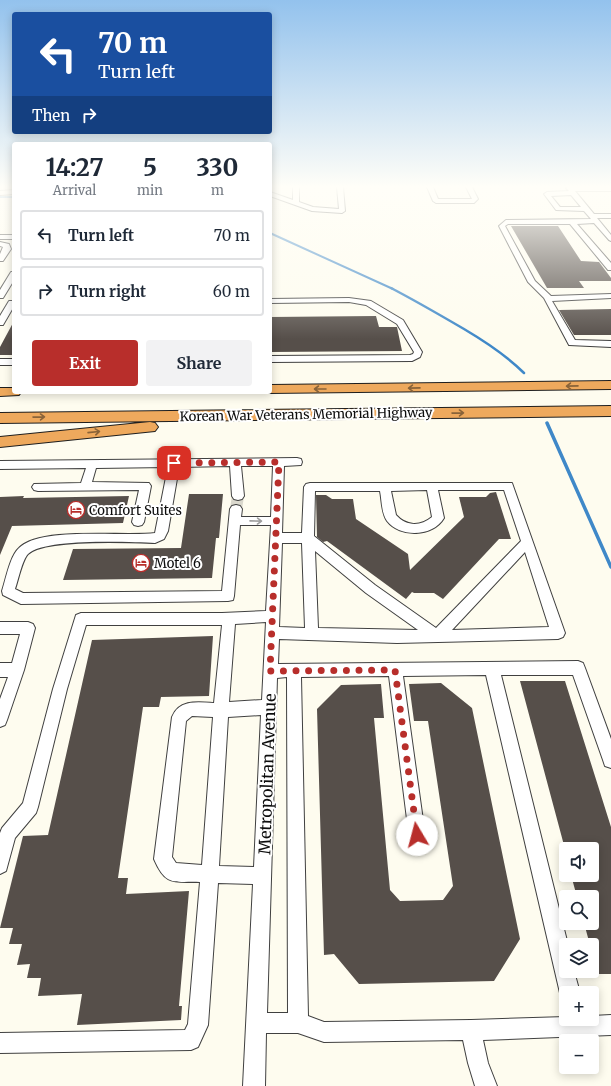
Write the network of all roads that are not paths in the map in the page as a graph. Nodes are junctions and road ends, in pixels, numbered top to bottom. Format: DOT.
graph roads {
  1 [pos="508,238"];
  2 [pos="586,238"];
  3 [pos="0,244"];
  4 [pos="599,252"];
  5 [pos="611,253"];
  6 [pos="0,259"];
  7 [pos="611,268"];
  8 [pos="12,277"];
  9 [pos="0,296"];
  10 [pos="611,296"];
  11 [pos="548,298"];
  12 [pos="272,301"];
  13 [pos="12,303"];
  14 [pos="0,304"];
  15 [pos="12,305"];
  16 [pos="0,323"];
  17 [pos="611,344"];
  18 [pos="272,359"];
  19 [pos="0,362"];
  20 [pos="12,362"];
  21 [pos="611,385"];
  22 [pos="272,389"];
  23 [pos="0,392"];
  24 [pos="12,392"];
  25 [pos="611,411"];
  26 [pos="278,415"];
  27 [pos="0,418"];
  28 [pos="0,442"];
  29 [pos="235,462"];
  30 [pos="279,462"];
  31 [pos="297,462"];
  32 [pos="174,463"];
  33 [pos="92,464"];
  34 [pos="0,465"];
  35 [pos="86,486"];
  36 [pos="385,486"];
  37 [pos="432,486"];
  38 [pos="38,488"];
  39 [pos="237,509"];
  40 [pos="276,521"];
  41 [pos="138,522"];
  42 [pos="276,538"];
  43 [pos="308,538"];
  44 [pos="527,542"];
  45 [pos="273,616"];
  46 [pos="229,619"];
  47 [pos="0,628"];
  48 [pos="272,633"];
  49 [pos="312,634"];
  50 [pos="437,636"];
  51 [pos="492,669"];
  52 [pos="0,670"];
  53 [pos="17,670"];
  54 [pos="395,670"];
  55 [pos="270,671"];
  56 [pos="294,671"];
  57 [pos="269,708"];
  58 [pos="221,710"];
  59 [pos="0,720"];
  60 [pos="611,760"];
  61 [pos="417,835"];
  62 [pos="0,865"];
  63 [pos="210,874"];
  64 [pos="263,876"];
  65 [pos="568,986"];
  66 [pos="257,1023"];
  67 [pos="298,1023"];
  68 [pos="559,1024"];
  69 [pos="599,1025"];
  70 [pos="611,1026"];
  71 [pos="471,1030"];
  72 [pos="0,1043"];
  73 [pos="254,1086"];
  74 [pos="486,1086"];
  1 -- 11 [label="street"];
  2 -- 4 [label="street"];
  3 -- 6 [label="street"];
  4 -- 5 [label="street"];
  4 -- 7 [label="street"];
  8 -- 9 [label="street"];
  10 -- 11 [label="street"];
  11 -- 17 [label="street"];
  12 -- 18 [label="street"];
  13 -- 14 [label="street"];
  15 -- 16 [label="street"];
  19 -- 20 [label="street"];
  21 -- 22 [label="highway, Korean War Veterans Memorial Highway, one-way"];
  23 -- 24 [label="highway"];
  26 -- 25 [label="highway, Korean War Veterans Memorial Highway, one-way"];
  27 -- 26 [label="highway, Korean War Veterans Memorial Highway, one-way"];
  28 -- 26 [label="highway, one-way"];
  29 -- 30 [label="street"];
  29 -- 32 [label="street"];
  29 -- 39 [label="street"];
  30 -- 31 [label="street"];
  30 -- 40 [label="street, Metropolitan Avenue"];
  32 -- 33 [label="street"];
  32 -- 39 [label="street"];
  33 -- 34 [label="street"];
  33 -- 35 [label="street"];
  35 -- 38 [label="street"];
  35 -- 41 [label="street"];
  36 -- 37 [label="street"];
  36 -- 37 [label="street"];
  36 -- 43 [label="street"];
  37 -- 44 [label="street"];
  39 -- 40 [label="street, one-way"];
  40 -- 42 [label="street, Metropolitan Avenue"];
  42 -- 43 [label="street"];
  42 -- 45 [label="street, Metropolitan Avenue"];
  43 -- 49 [label="street"];
  43 -- 50 [label="street"];
  44 -- 50 [label="street"];
  44 -- 50 [label="street"];
  45 -- 46 [label="street"];
  45 -- 48 [label="street, Metropolitan Avenue"];
  46 -- 58 [label="street"];
  46 -- 62 [label="street"];
  47 -- 53 [label="street"];
  48 -- 49 [label="street"];
  48 -- 55 [label="street, Metropolitan Avenue"];
  49 -- 50 [label="street"];
  51 -- 54 [label="street"];
  51 -- 60 [label="street"];
  51 -- 65 [label="street"];
  52 -- 53 [label="street"];
  53 -- 59 [label="street"];
  54 -- 56 [label="street"];
  54 -- 61 [label="street"];
  55 -- 56 [label="street"];
  55 -- 57 [label="street, Metropolitan Avenue"];
  56 -- 67 [label="street"];
  57 -- 58 [label="street"];
  57 -- 64 [label="street, Metropolitan Avenue"];
  58 -- 63 [label="street"];
  58 -- 63 [label="street"];
  63 -- 64 [label="street"];
  63 -- 72 [label="street"];
  64 -- 66 [label="street, Metropolitan Avenue"];
  66 -- 67 [label="street"];
  66 -- 73 [label="street, Metropolitan Avenue"];
  67 -- 71 [label="street"];
  68 -- 71 [label="street"];
  69 -- 70 [label="street"];
  71 -- 74 [label="street"];
}
